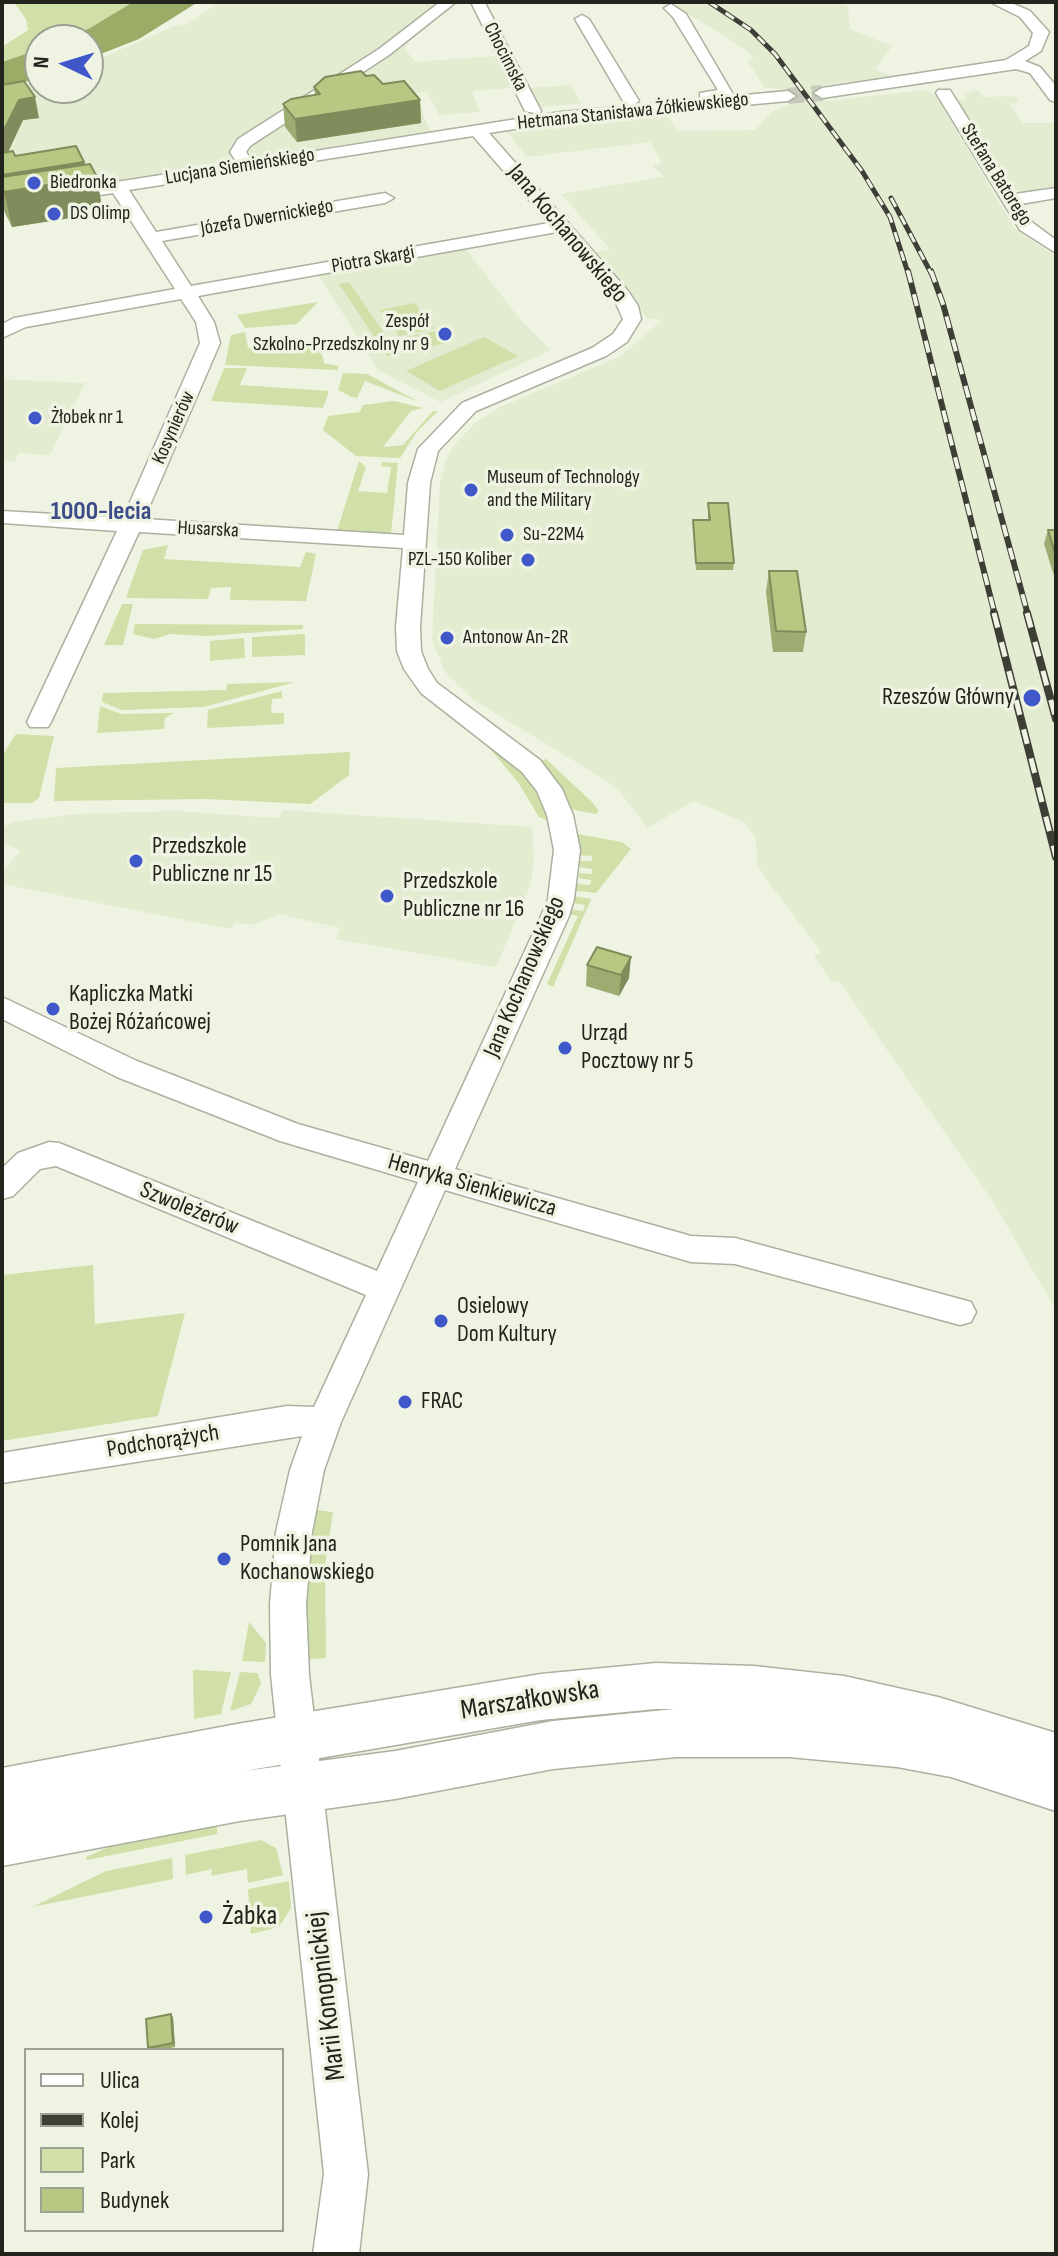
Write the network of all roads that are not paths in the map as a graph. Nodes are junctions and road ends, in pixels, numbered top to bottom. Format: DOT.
graph roads {
  1 [pos="449,2"];
  2 [pos="997,2"];
  3 [pos="478,3"];
  4 [pos="671,8"];
  5 [pos="582,19"];
  6 [pos="1036,48"];
  7 [pos="1054,48"];
  8 [pos="1010,64"];
  9 [pos="822,93"];
  10 [pos="944,93"];
  11 [pos="788,96"];
  12 [pos="1056,97"];
  13 [pos="631,101"];
  14 [pos="533,111"];
  15 [pos="477,130"];
  16 [pos="440,135"];
  17 [pos="247,166"];
  18 [pos="118,187"];
  19 [pos="1056,193"];
  20 [pos="385,198"];
  21 [pos="1012,200"];
  22 [pos="2,205"];
  23 [pos="561,226"];
  24 [pos="150,238"];
  25 [pos="1056,248"];
  26 [pos="185,294"];
  27 [pos="3,331"];
  28 [pos="2,517"];
  29 [pos="131,526"];
  30 [pos="414,542"];
  31 [pos="39,722"];
  32 [pos="2,1007"];
  33 [pos="436,1176"];
  34 [pos="2,1187"];
  35 [pos="383,1288"];
  36 [pos="960,1312"];
  37 [pos="324,1422"];
  38 [pos="2,1468"];
  39 [pos="297,1738"];
  40 [pos="1056,1757"];
  41 [pos="1056,1786"];
  42 [pos="302,1788"];
  43 [pos="2,1793"];
  44 [pos="2,1841"];
  45 [pos="336,2254"];
  1 -- 17 [label="street"];
  2 -- 6 [label="street"];
  3 -- 14 [label="street, Chocimska"];
  4 -- 13 [label="street"];
  5 -- 13 [label="street"];
  6 -- 7 [label="street"];
  6 -- 8 [label="street"];
  8 -- 9 [label="street"];
  8 -- 12 [label="street"];
  10 -- 21 [label="street, Stefana Batorego"];
  11 -- 15 [label="street, Hetmana Stanisława Żółkiewskiego"];
  13 -- 14 [label="street"];
  14 -- 16 [label="street"];
  15 -- 16 [label="street, Lucjana Siemieńskiego"];
  15 -- 23 [label="street, Jana Kochanowskiego"];
  16 -- 17 [label="street, Lucjana Siemieńskiego"];
  17 -- 18 [label="street, Lucjana Siemieńskiego"];
  18 -- 22 [label="street, Lucjana Siemieńskiego"];
  18 -- 24 [label="street, Kosynierów"];
  19 -- 21 [label="street"];
  20 -- 24 [label="street, Józefa Dwernickiego"];
  21 -- 25 [label="street, Stefana Batorego"];
  23 -- 26 [label="street, Piotra Skargi"];
  23 -- 30 [label="street, Jana Kochanowskiego"];
  24 -- 26 [label="street, Kosynierów"];
  26 -- 27 [label="street, Piotra Skargi"];
  26 -- 29 [label="street, Kosynierów"];
  28 -- 29 [label="street, Husarska"];
  29 -- 30 [label="street, Husarska"];
  29 -- 31 [label="street, Kosynierów"];
  30 -- 33 [label="street, Jana Kochanowskiego"];
  32 -- 33 [label="street, Henryka Sienkiewicza"];
  33 -- 35 [label="street, Jana Kochanowskiego"];
  33 -- 36 [label="street, Henryka Sienkiewicza"];
  34 -- 35 [label="street, Szwoleżerów"];
  35 -- 37 [label="street, Jana Kochanowskiego"];
  37 -- 38 [label="street, Podchorążych"];
  37 -- 39 [label="street, Jana Kochanowskiego"];
  39 -- 40 [label="main road, Marszałkowska"];
  39 -- 42 [label="street, Marii Konopnickiej"];
  39 -- 43 [label="main road, Marszałkowska"];
  41 -- 42 [label="main road, Marszałkowska"];
  42 -- 44 [label="main road, Marszałkowska"];
  42 -- 45 [label="street, Marii Konopnickiej"];
}
